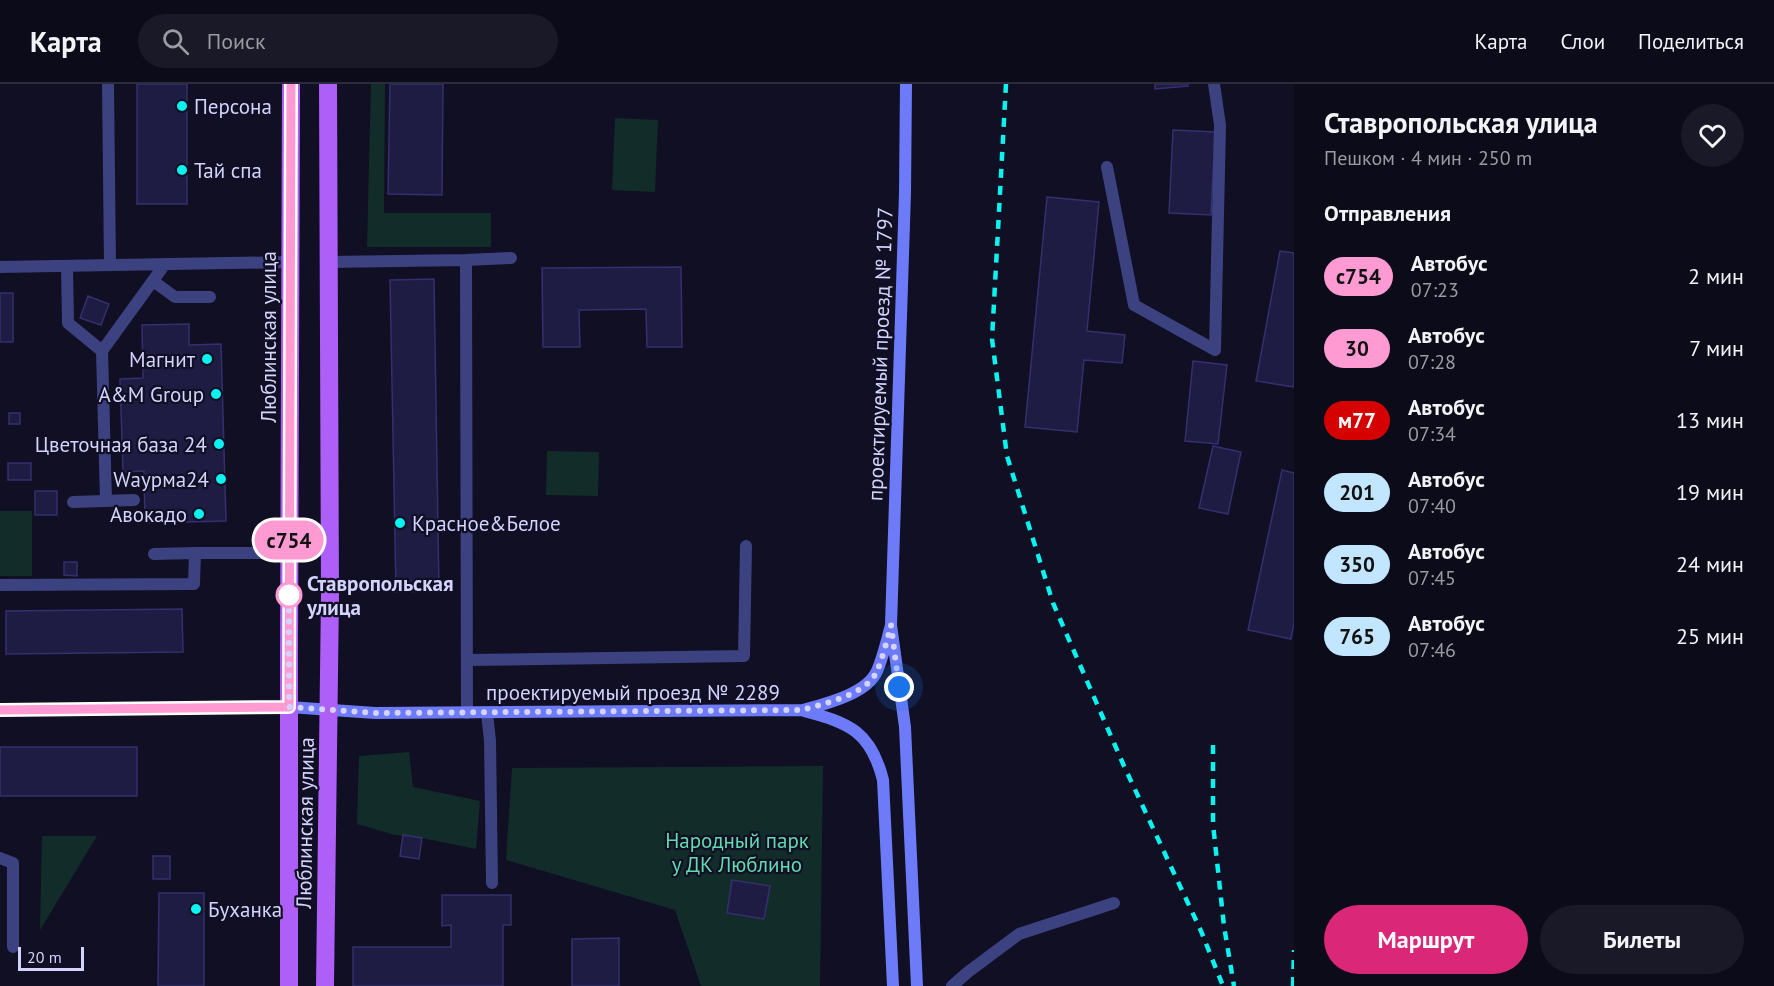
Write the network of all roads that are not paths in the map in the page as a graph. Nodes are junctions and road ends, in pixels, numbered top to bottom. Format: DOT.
graph roads {
  1 [pos="108,84"];
  2 [pos="291,84"];
  3 [pos="328,84"];
  4 [pos="906,84"];
  5 [pos="1214,84"];
  6 [pos="1107,167"];
  7 [pos="511,258"];
  8 [pos="466,260"];
  9 [pos="291,262"];
  10 [pos="329,262"];
  11 [pos="165,264"];
  12 [pos="110,265"];
  13 [pos="67,266"];
  14 [pos="0,267"];
  15 [pos="153,281"];
  16 [pos="210,297"];
  17 [pos="102,351"];
  18 [pos="134,500"];
  19 [pos="106,501"];
  20 [pos="73,502"];
  21 [pos="746,546"];
  22 [pos="195,553"];
  23 [pos="289,553"];
  24 [pos="154,554"];
  25 [pos="0,585"];
  26 [pos="891,625"];
  27 [pos="467,660"];
  28 [pos="289,707"];
  29 [pos="329,709"];
  30 [pos="0,710"];
  31 [pos="803,710"];
  32 [pos="487,712"];
  33 [pos="467,713"];
  34 [pos="0,858"];
  35 [pos="492,883"];
  36 [pos="1114,903"];
  37 [pos="13,947"];
  38 [pos="289,986"];
  39 [pos="325,986"];
  40 [pos="893,986"];
  41 [pos="917,986"];
  42 [pos="952,986"];
  1 -- 12 [label="lane"];
  2 -- 9 [label="main road, Люблинская улица"];
  3 -- 10 [label="main road, Люблинская улица"];
  4 -- 26 [label="main road, проектируемый проезд № 1797"];
  5 -- 6 [label="lane"];
  7 -- 8 [label="lane"];
  8 -- 10 [label="lane"];
  8 -- 27 [label="lane"];
  9 -- 11 [label="lane"];
  9 -- 23 [label="main road, Люблинская улица"];
  10 -- 29 [label="main road, Люблинская улица"];
  11 -- 12 [label="lane"];
  11 -- 15 [label="lane"];
  12 -- 13 [label="lane"];
  13 -- 14 [label="lane"];
  13 -- 17 [label="lane"];
  15 -- 16 [label="lane"];
  15 -- 17 [label="lane"];
  17 -- 19 [label="lane"];
  18 -- 19 [label="lane"];
  19 -- 20 [label="lane"];
  21 -- 27 [label="lane"];
  22 -- 23 [label="lane"];
  22 -- 24 [label="lane"];
  22 -- 25 [label="lane"];
  23 -- 28 [label="main road, Люблинская улица"];
  26 -- 31 [label="main road, проектируемый проезд № 2289"];
  26 -- 41 [label="main road"];
  27 -- 33 [label="lane"];
  28 -- 29 [label="main road, проектируемый проезд № 2289"];
  28 -- 30 [label="main road"];
  28 -- 38 [label="main road, Люблинская улица"];
  29 -- 33 [label="main road, проектируемый проезд № 2289"];
  29 -- 39 [label="main road, Люблинская улица"];
  31 -- 32 [label="main road, проектируемый проезд № 2289"];
  31 -- 40 [label="main road"];
  32 -- 33 [label="main road, проектируемый проезд № 2289"];
  32 -- 35 [label="lane"];
  34 -- 37 [label="lane"];
  36 -- 42 [label="lane"];
}
